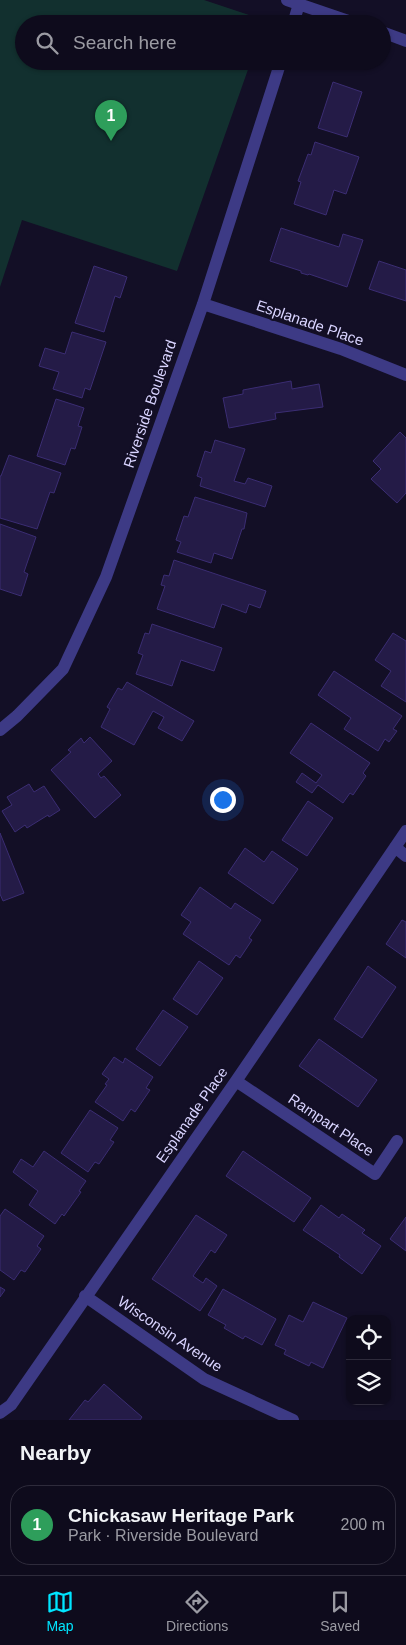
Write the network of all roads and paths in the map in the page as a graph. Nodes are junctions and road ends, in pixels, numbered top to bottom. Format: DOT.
graph roads {
  1 [pos="293,2"];
  2 [pos="293,15"];
  3 [pos="331,15"];
  4 [pos="391,35"];
  5 [pos="406,40"];
  6 [pos="278,70"];
  7 [pos="203,304"];
  8 [pos="406,375"];
  9 [pos="0,730"];
  10 [pos="406,831"];
  11 [pos="395,848"];
  12 [pos="406,856"];
  13 [pos="236,1081"];
  14 [pos="397,1141"];
  15 [pos="85,1296"];
  16 [pos="0,1413"];
  17 [pos="293,1420"];
  1 -- 2 [label="street"];
  1 -- 3 [label="street"];
  4 -- 5 [label="street"];
  6 -- 7 [label="street, Riverside Boulevard"];
  7 -- 8 [label="street, Esplanade Place"];
  7 -- 9 [label="street, Riverside Boulevard"];
  10 -- 11 [label="street, Esplanade Place"];
  11 -- 12 [label="street"];
  11 -- 13 [label="street, Esplanade Place"];
  13 -- 14 [label="street, Rampart Place"];
  13 -- 15 [label="street, Esplanade Place"];
  15 -- 16 [label="street, Esplanade Place"];
  15 -- 17 [label="street, Wisconsin Avenue"];
}
